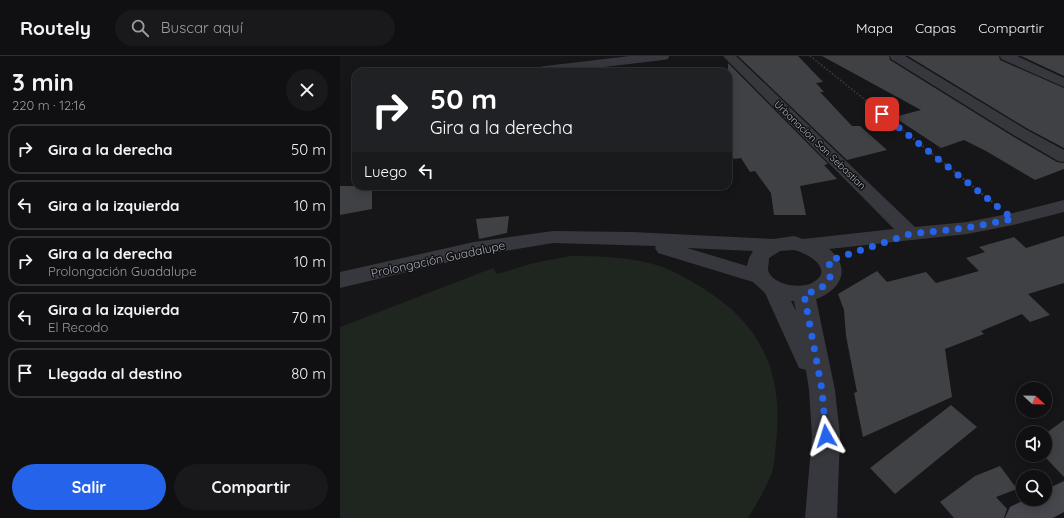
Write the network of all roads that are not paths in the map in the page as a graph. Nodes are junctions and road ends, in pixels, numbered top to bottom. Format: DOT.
graph roads {
  1 [pos="578,56"];
  2 [pos="663,56"];
  3 [pos="729,56"];
  4 [pos="896,56"];
  5 [pos="1033,56"];
  6 [pos="1011,58"];
  7 [pos="550,68"];
  8 [pos="562,68"];
  9 [pos="1064,83"];
  10 [pos="1064,157"];
  11 [pos="1064,206"];
  12 [pos="910,234"];
  13 [pos="632,238"];
  14 [pos="804,245"];
  15 [pos="774,246"];
  16 [pos="828,261"];
  17 [pos="340,280"];
  18 [pos="767,283"];
  19 [pos="804,294"];
  20 [pos="822,390"];
  21 [pos="1064,496"];
  22 [pos="821,518"];
  23 [pos="1022,518"];
  1 -- 7 [label="street"];
  2 -- 8 [label="street"];
  3 -- 12 [label="street, Urbanacíon San Sebastian"];
  4 -- 10 [label="street"];
  5 -- 6 [label="street"];
  6 -- 9 [label="street"];
  11 -- 12 [label="street"];
  12 -- 14 [label="street"];
  12 -- 16 [label="street"];
  13 -- 15 [label="street, Prolongación Guadalupe"];
  13 -- 17 [label="street, Prolongación Guadalupe"];
  13 -- 18 [label="street, Prolongación Guadalupe"];
  14 -- 15 [label="street"];
  14 -- 16 [label="street"];
  15 -- 18 [label="street"];
  16 -- 19 [label="street"];
  18 -- 19 [label="street"];
  18 -- 20 [label="street"];
  19 -- 20 [label="street"];
  20 -- 22 [label="street"];
  21 -- 23 [label="street"];
}
